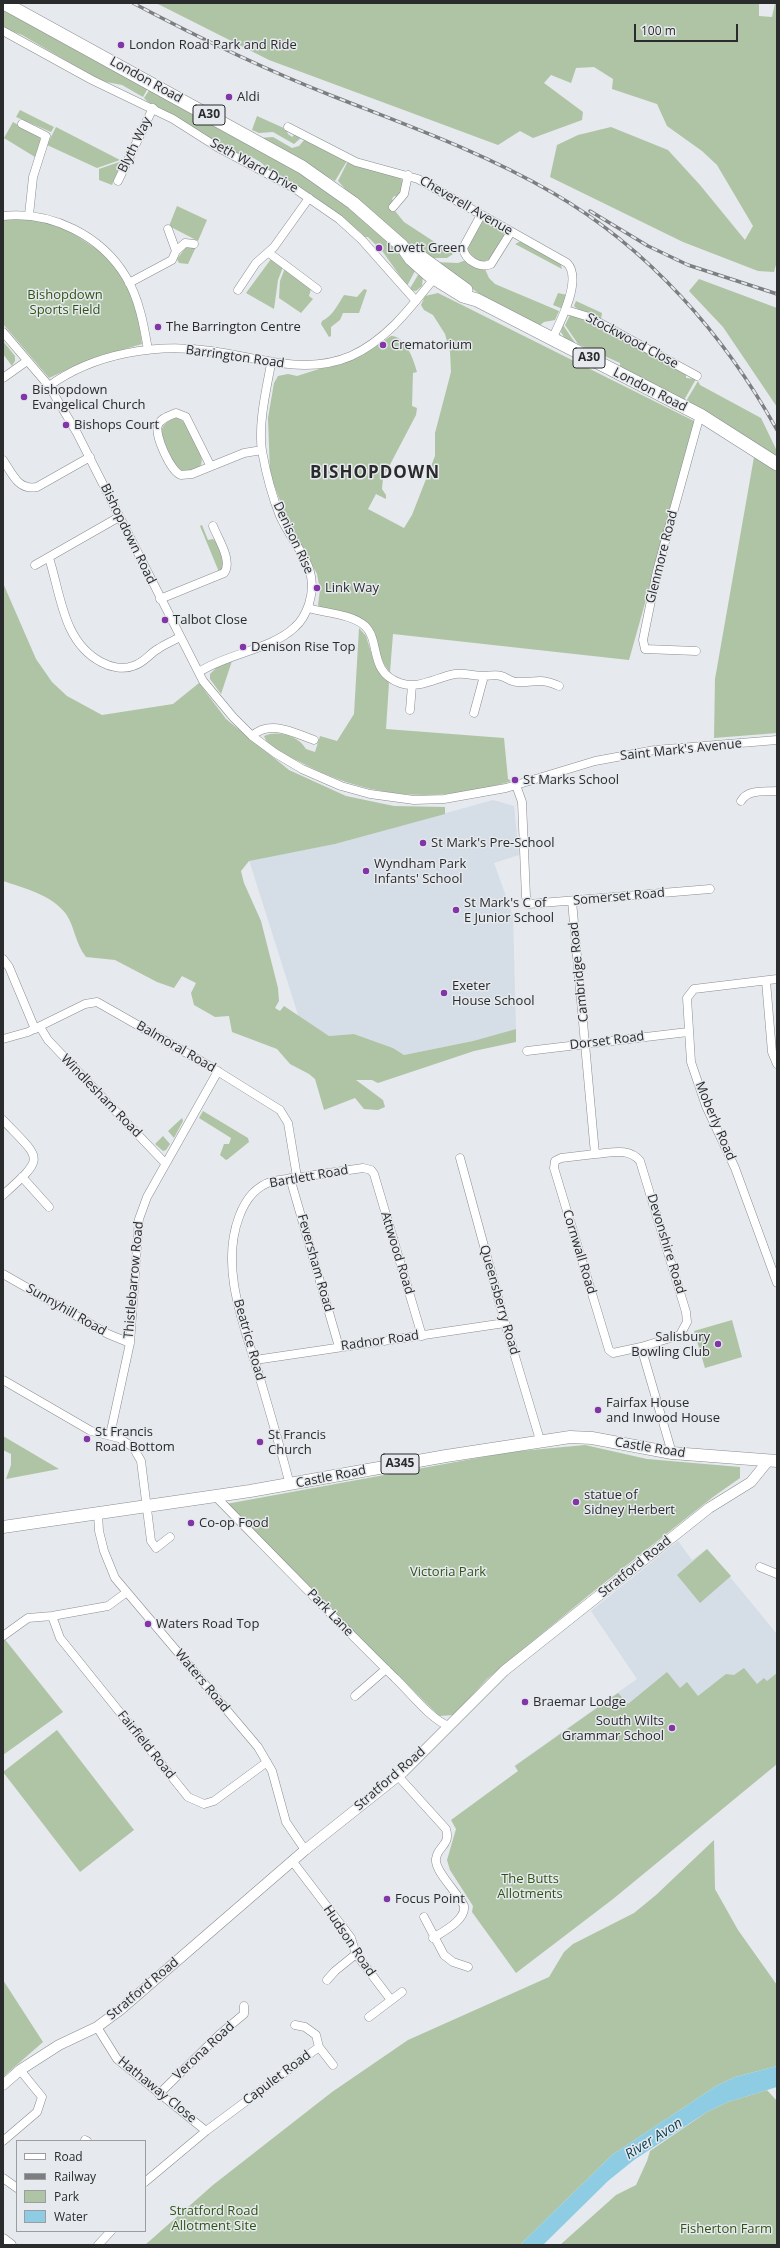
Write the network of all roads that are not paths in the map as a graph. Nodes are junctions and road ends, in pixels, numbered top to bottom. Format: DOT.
graph roads {
  1 [pos="4,3"];
  2 [pos="3,31"];
  3 [pos="153,108"];
  4 [pos="22,124"];
  5 [pos="288,127"];
  6 [pos="408,175"];
  7 [pos="118,181"];
  8 [pos="309,198"];
  9 [pos="394,207"];
  10 [pos="29,215"];
  11 [pos="481,215"];
  12 [pos="3,216"];
  13 [pos="168,229"];
  14 [pos="511,232"];
  15 [pos="194,244"];
  16 [pos="176,251"];
  17 [pos="269,253"];
  18 [pos="438,275"];
  19 [pos="129,283"];
  20 [pos="317,289"];
  21 [pos="238,290"];
  22 [pos="416,301"];
  23 [pos="566,310"];
  24 [pos="3,332"];
  25 [pos="552,339"];
  26 [pos="148,350"];
  27 [pos="26,361"];
  28 [pos="272,364"];
  29 [pos="697,376"];
  30 [pos="3,378"];
  31 [pos="49,386"];
  32 [pos="700,415"];
  33 [pos="262,450"];
  34 [pos="90,457"];
  35 [pos="3,460"];
  36 [pos="777,464"];
  37 [pos="210,465"];
  38 [pos="120,517"];
  39 [pos="213,526"];
  40 [pos="49,558"];
  41 [pos="36,565"];
  42 [pos="160,599"];
  43 [pos="308,608"];
  44 [pos="180,637"];
  45 [pos="696,651"];
  46 [pos="199,672"];
  47 [pos="484,676"];
  48 [pos="412,685"];
  49 [pos="559,686"];
  50 [pos="410,710"];
  51 [pos="474,713"];
  52 [pos="252,736"];
  53 [pos="314,740"];
  54 [pos="777,740"];
  55 [pos="516,785"];
  56 [pos="777,791"];
  57 [pos="741,801"];
  58 [pos="710,889"];
  59 [pos="572,901"];
  60 [pos="3,959"];
  61 [pos="777,979"];
  62 [pos="766,980"];
  63 [pos="37,1028"];
  64 [pos="688,1032"];
  65 [pos="3,1039"];
  66 [pos="586,1043"];
  67 [pos="527,1051"];
  68 [pos="777,1064"];
  69 [pos="218,1071"];
  70 [pos="3,1120"];
  71 [pos="595,1154"];
  72 [pos="460,1158"];
  73 [pos="165,1163"];
  74 [pos="371,1170"];
  75 [pos="22,1177"];
  76 [pos="294,1178"];
  77 [pos="251,1195"];
  78 [pos="3,1196"];
  79 [pos="49,1207"];
  80 [pos="3,1274"];
  81 [pos="777,1283"];
  82 [pos="505,1323"];
  83 [pos="422,1336"];
  84 [pos="130,1343"];
  85 [pos="339,1347"];
  86 [pos="641,1347"];
  87 [pos="255,1360"];
  88 [pos="3,1380"];
  89 [pos="110,1435"];
  90 [pos="540,1440"];
  91 [pos="672,1453"];
  92 [pos="773,1461"];
  93 [pos="290,1485"];
  94 [pos="215,1496"];
  95 [pos="147,1505"];
  96 [pos="98,1514"];
  97 [pos="3,1527"];
  98 [pos="170,1537"];
  99 [pos="760,1567"];
  100 [pos="777,1574"];
  101 [pos="128,1592"];
  102 [pos="52,1616"];
  103 [pos="3,1636"];
  104 [pos="386,1669"];
  105 [pos="355,1696"];
  106 [pos="449,1726"];
  107 [pos="267,1762"];
  108 [pos="398,1776"];
  109 [pos="305,1850"];
  110 [pos="293,1862"];
  111 [pos="424,1917"];
  112 [pos="433,1938"];
  113 [pos="356,1954"];
  114 [pos="468,1967"];
  115 [pos="327,1980"];
  116 [pos="402,1992"];
  117 [pos="391,2000"];
  118 [pos="244,2006"];
  119 [pos="369,2017"];
  120 [pos="295,2025"];
  121 [pos="97,2027"];
  122 [pos="319,2047"];
  123 [pos="334,2065"];
  124 [pos="20,2070"];
  125 [pos="3,2085"];
  126 [pos="159,2094"];
  127 [pos="206,2131"];
  128 [pos="3,2141"];
  129 [pos="3,2178"];
  130 [pos="146,2181"];
  131 [pos="16,2187"];
  132 [pos="110,2232"];
  133 [pos="3,2239"];
  134 [pos="11,2245"];
  135 [pos="98,2245"];
  1 -- 18 [label="highway, London Road / A30"];
  2 -- 3 [label="street, Seth Ward Drive"];
  3 -- 7 [label="street, Blyth Way"];
  3 -- 8 [label="street, Seth Ward Drive"];
  4 -- 10 [label="street"];
  5 -- 6 [label="street, Cheverell Avenue"];
  6 -- 9 [label="street"];
  6 -- 11 [label="street, Cheverell Avenue"];
  8 -- 17 [label="street"];
  8 -- 22 [label="street, Seth Ward Drive"];
  10 -- 12 [label="street"];
  10 -- 19 [label="street"];
  11 -- 14 [label="street, Cheverell Avenue"];
  11 -- 14 [label="street"];
  13 -- 16 [label="street"];
  14 -- 23 [label="street, Cheverell Avenue"];
  15 -- 16 [label="street"];
  16 -- 19 [label="street"];
  17 -- 20 [label="street"];
  17 -- 21 [label="street"];
  18 -- 22 [label="street, Barrington Road"];
  18 -- 25 [label="highway, London Road / A30"];
  19 -- 26 [label="street"];
  22 -- 28 [label="street, Barrington Road"];
  23 -- 25 [label="street, Cheverell Avenue"];
  23 -- 29 [label="street, Stockwood Close"];
  24 -- 27 [label="street, Bishopdown Road"];
  25 -- 32 [label="highway, London Road / A30"];
  26 -- 28 [label="street, Barrington Road"];
  26 -- 31 [label="street, Barrington Road"];
  27 -- 30 [label="street"];
  27 -- 31 [label="street, Bishopdown Road"];
  28 -- 33 [label="street, Denison Rise"];
  31 -- 34 [label="street, Bishopdown Road"];
  32 -- 36 [label="highway, London Road / A30"];
  32 -- 45 [label="street, Glenmore Road"];
  33 -- 37 [label="street"];
  33 -- 43 [label="street, Denison Rise"];
  34 -- 35 [label="street"];
  34 -- 38 [label="street, Bishopdown Road"];
  37 -- 37 [label="street"];
  38 -- 40 [label="street"];
  38 -- 42 [label="street, Bishopdown Road"];
  39 -- 42 [label="street"];
  40 -- 41 [label="street"];
  40 -- 44 [label="street"];
  42 -- 44 [label="street, Bishopdown Road"];
  43 -- 46 [label="street, Denison Rise"];
  43 -- 48 [label="street"];
  44 -- 46 [label="street, Bishopdown Road"];
  46 -- 52 [label="street, Bishopdown Road"];
  47 -- 48 [label="street"];
  47 -- 49 [label="street"];
  47 -- 51 [label="street"];
  48 -- 50 [label="street"];
  52 -- 53 [label="street"];
  52 -- 55 [label="street, Bishopdown Road"];
  54 -- 55 [label="street, Saint Mark's Avenue"];
  55 -- 59 [label="street, Somerset Road"];
  56 -- 57 [label="street"];
  58 -- 59 [label="street, Somerset Road"];
  59 -- 66 [label="street, Cambridge Road"];
  60 -- 63 [label="street, Windlesham Road"];
  61 -- 62 [label="street, Moberly Road"];
  62 -- 64 [label="street, Moberly Road"];
  62 -- 68 [label="street"];
  63 -- 65 [label="street, Balmoral Road"];
  63 -- 69 [label="street, Balmoral Road"];
  63 -- 73 [label="street, Windlesham Road"];
  64 -- 66 [label="street, Dorset Road"];
  64 -- 81 [label="street, Moberly Road"];
  66 -- 67 [label="street, Dorset Road"];
  66 -- 71 [label="street"];
  69 -- 73 [label="street, Thistlebarrow Road"];
  69 -- 76 [label="street, Balmoral Road"];
  70 -- 75 [label="street"];
  71 -- 86 [label="street, Cornwall Road"];
  71 -- 86 [label="street, Devonshire Road"];
  72 -- 82 [label="street, Queensberry Road"];
  73 -- 84 [label="street, Thistlebarrow Road"];
  74 -- 76 [label="street, Bartlett Road"];
  74 -- 83 [label="street, Attwood Road"];
  75 -- 78 [label="street"];
  75 -- 79 [label="street"];
  76 -- 77 [label="street, Bartlett Road"];
  76 -- 85 [label="street, Feversham Road"];
  77 -- 87 [label="street, Beatrice Road"];
  80 -- 84 [label="street, Sunnyhill Road"];
  82 -- 83 [label="street, Radnor Road"];
  82 -- 90 [label="street, Queensberry Road"];
  83 -- 85 [label="street, Radnor Road"];
  84 -- 89 [label="street, Thistlebarrow Road"];
  85 -- 87 [label="street, Radnor Road"];
  86 -- 91 [label="street"];
  87 -- 93 [label="street, Beatrice Road"];
  88 -- 89 [label="street"];
  89 -- 95 [label="street"];
  90 -- 91 [label="main road, Castle Road / A345"];
  90 -- 93 [label="main road, Castle Road / A345"];
  91 -- 92 [label="main road, Castle Road / A345"];
  92 -- 106 [label="street, Stratford Road"];
  93 -- 94 [label="main road, Castle Road / A345"];
  94 -- 95 [label="main road, Castle Road / A345"];
  94 -- 104 [label="street, Park Lane"];
  95 -- 96 [label="main road, Castle Road / A345"];
  95 -- 98 [label="street"];
  96 -- 97 [label="main road, Castle Road / A345"];
  96 -- 101 [label="street, Waters Road"];
  99 -- 100 [label="street"];
  101 -- 102 [label="street"];
  101 -- 107 [label="street, Waters Road"];
  102 -- 103 [label="street"];
  102 -- 107 [label="street, Fairfield Road"];
  104 -- 105 [label="street"];
  104 -- 106 [label="street, Park Lane"];
  106 -- 108 [label="street, Stratford Road"];
  107 -- 109 [label="street, Waters Road"];
  108 -- 109 [label="street, Stratford Road"];
  108 -- 112 [label="street"];
  109 -- 110 [label="street, Stratford Road"];
  110 -- 113 [label="street, Hudson Road"];
  110 -- 121 [label="street, Stratford Road"];
  111 -- 112 [label="street"];
  112 -- 114 [label="street"];
  113 -- 115 [label="street"];
  113 -- 117 [label="street, Hudson Road"];
  116 -- 117 [label="street"];
  117 -- 119 [label="street"];
  118 -- 126 [label="street, Verona Road"];
  120 -- 122 [label="street, Capulet Road"];
  121 -- 124 [label="street, Stratford Road"];
  121 -- 126 [label="street, Hathaway Close"];
  122 -- 123 [label="street"];
  122 -- 127 [label="street, Capulet Road"];
  124 -- 125 [label="street, Stratford Road"];
  124 -- 128 [label="street"];
  126 -- 127 [label="street, Hathaway Close"];
  127 -- 130 [label="street, Capulet Road"];
  129 -- 131 [label="street"];
  132 -- 135 [label="street"];
  133 -- 134 [label="street"];
}
